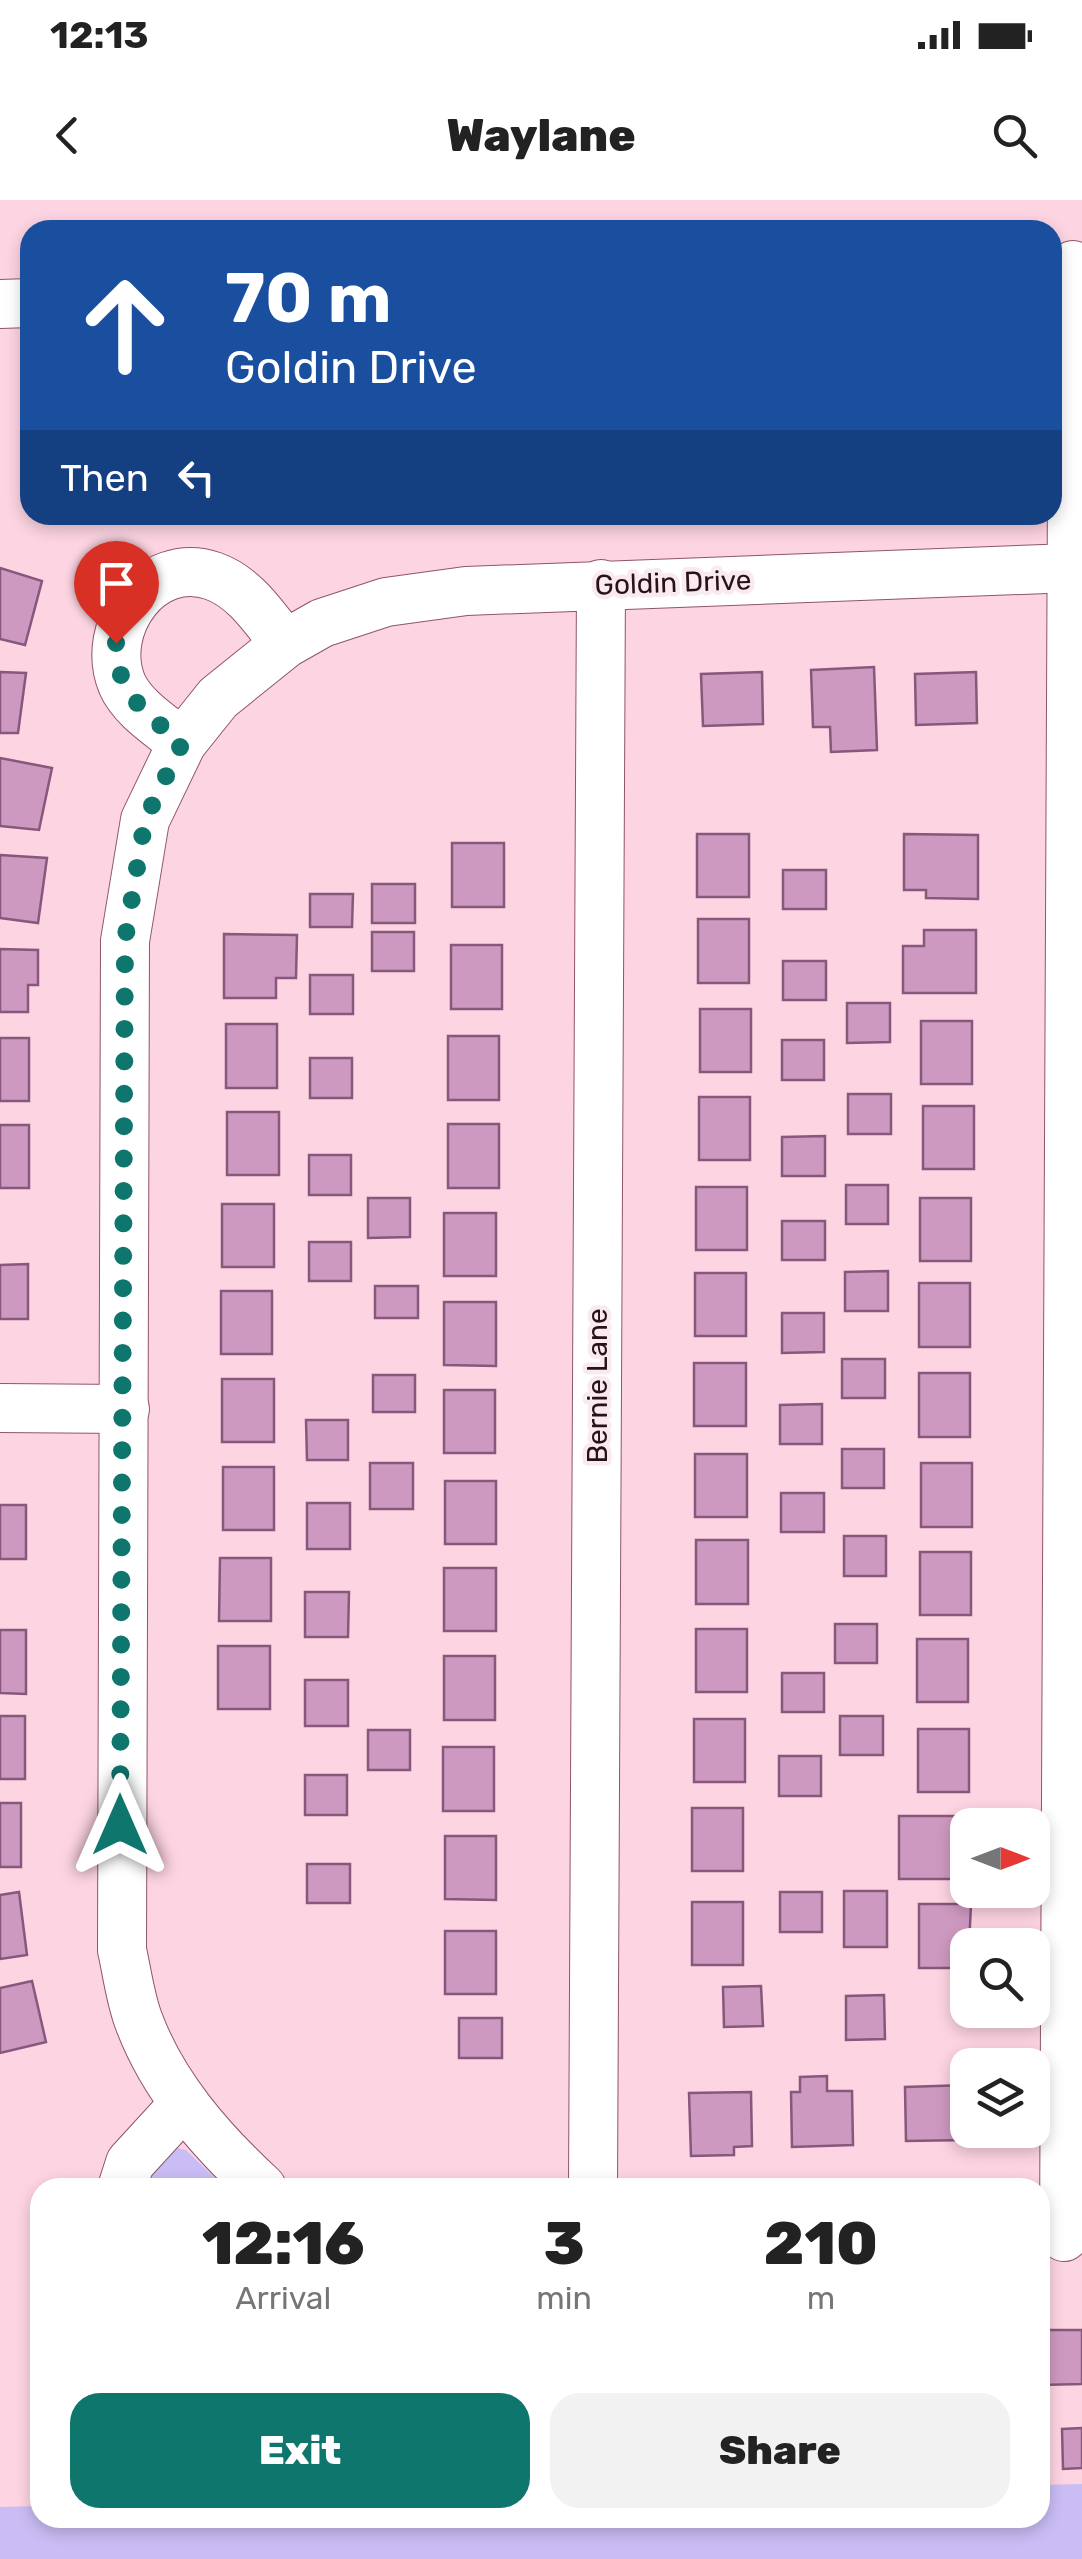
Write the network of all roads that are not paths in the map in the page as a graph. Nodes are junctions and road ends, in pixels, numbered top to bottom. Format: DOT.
graph roads {
  1 [pos="1069,266"];
  2 [pos="1072,568"];
  3 [pos="601,584"];
  4 [pos="284,644"];
  5 [pos="182,743"];
  6 [pos="1076,1035"];
  7 [pos="0,1408"];
  8 [pos="125,1409"];
  9 [pos="184,2104"];
  10 [pos="125,2178"];
  11 [pos="253,2178"];
  12 [pos="592,2178"];
  13 [pos="1062,2237"];
  1 -- 2 [label="street"];
  2 -- 3 [label="street, Goldin Drive"];
  2 -- 6 [label="street"];
  3 -- 4 [label="street, Goldin Drive"];
  3 -- 12 [label="street, Bernie Lane"];
  4 -- 5 [label="street, Goldin Drive"];
  4 -- 5 [label="street"];
  5 -- 8 [label="street, Goldin Drive"];
  6 -- 13 [label="street"];
  7 -- 8 [label="street"];
  8 -- 9 [label="street, Goldin Drive"];
  9 -- 10 [label="street"];
  9 -- 11 [label="street, Goldin Drive"];
}
